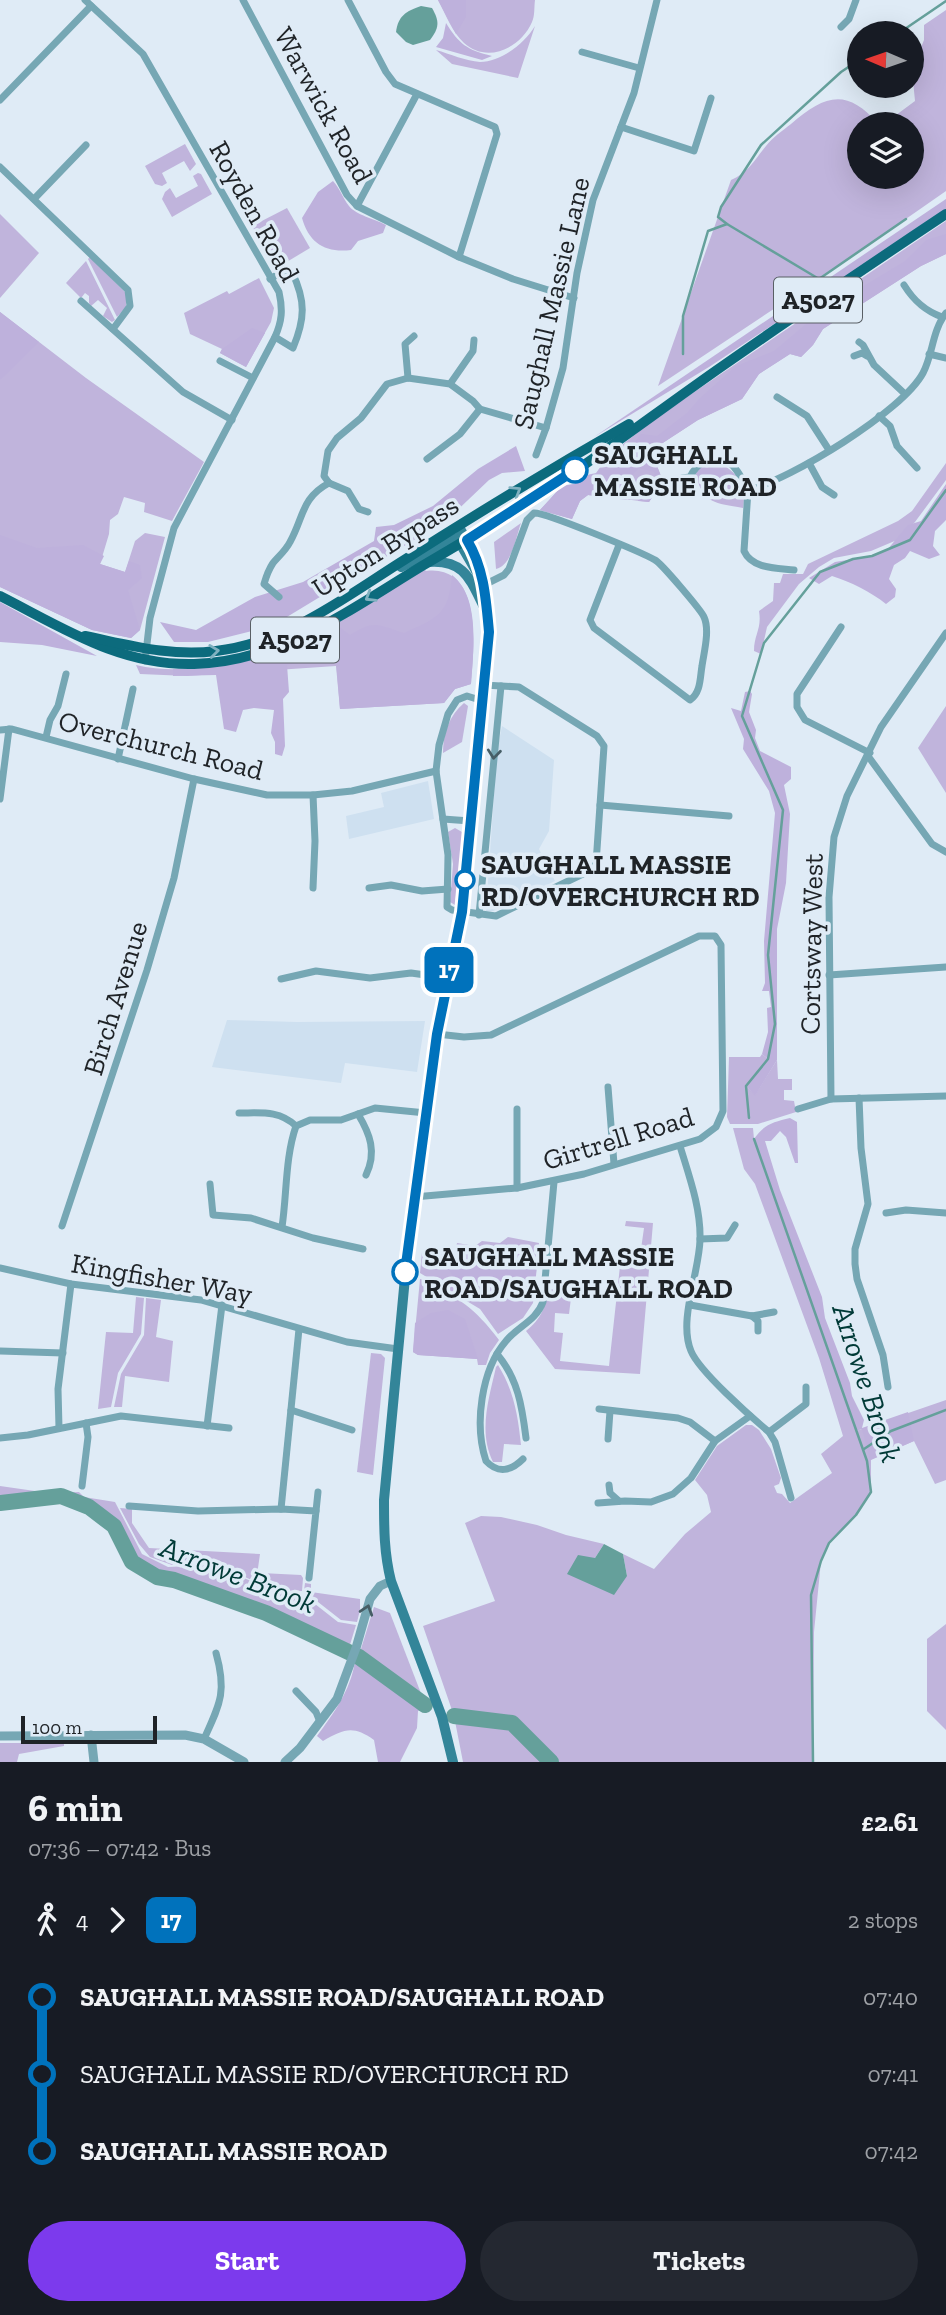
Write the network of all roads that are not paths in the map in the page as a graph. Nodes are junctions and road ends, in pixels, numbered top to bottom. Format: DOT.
graph roads {
  1 [pos="243,0"];
  2 [pos="348,0"];
  3 [pos="657,0"];
  4 [pos="856,0"];
  5 [pos="88,3"];
  6 [pos="841,27"];
  7 [pos="582,52"];
  8 [pos="639,68"];
  9 [pos="417,94"];
  10 [pos="711,98"];
  11 [pos="0,100"];
  12 [pos="621,127"];
  13 [pos="86,145"];
  14 [pos="0,167"];
  15 [pos="34,200"];
  16 [pos="357,206"];
  17 [pos="946,214"];
  18 [pos="459,257"];
  19 [pos="270,279"];
  20 [pos="904,285"];
  21 [pos="574,298"];
  22 [pos="81,301"];
  23 [pos="944,315"];
  24 [pos="113,329"];
  25 [pos="414,335"];
  26 [pos="275,337"];
  27 [pos="474,340"];
  28 [pos="859,342"];
  29 [pos="929,354"];
  30 [pos="854,356"];
  31 [pos="868,356"];
  32 [pos="946,358"];
  33 [pos="220,361"];
  34 [pos="253,378"];
  35 [pos="408,378"];
  36 [pos="450,384"];
  37 [pos="905,394"];
  38 [pos="777,397"];
  39 [pos="480,409"];
  40 [pos="879,416"];
  41 [pos="232,419"];
  42 [pos="546,428"];
  43 [pos="829,450"];
  44 [pos="536,455"];
  45 [pos="427,459"];
  46 [pos="809,463"];
  47 [pos="917,468"];
  48 [pos="682,478"];
  49 [pos="329,483"];
  50 [pos="748,490"];
  51 [pos="834,495"];
  52 [pos="368,512"];
  53 [pos="459,536"];
  54 [pos="619,545"];
  55 [pos="428,562"];
  56 [pos="794,570"];
  57 [pos="483,584"];
  58 [pos="0,596"];
  59 [pos="278,597"];
  60 [pos="488,613"];
  61 [pos="841,628"];
  62 [pos="946,633"];
  63 [pos="146,655"];
  64 [pos="66,674"];
  65 [pos="484,685"];
  66 [pos="501,686"];
  67 [pos="133,689"];
  68 [pos="483,701"];
  69 [pos="4,730"];
  70 [pos="46,737"];
  71 [pos="869,755"];
  72 [pos="118,759"];
  73 [pos="436,771"];
  74 [pos="194,779"];
  75 [pos="313,795"];
  76 [pos="0,799"];
  77 [pos="600,805"];
  78 [pos="729,816"];
  79 [pos="443,819"];
  80 [pos="470,821"];
  81 [pos="946,852"];
  82 [pos="313,888"];
  83 [pos="369,888"];
  84 [pos="447,889"];
  85 [pos="462,912"];
  86 [pos="479,915"];
  87 [pos="946,967"];
  88 [pos="829,975"];
  89 [pos="447,978"];
  90 [pos="281,979"];
  91 [pos="437,1034"];
  92 [pos="608,1087"];
  93 [pos="946,1096"];
  94 [pos="859,1098"];
  95 [pos="831,1099"];
  96 [pos="517,1109"];
  97 [pos="798,1109"];
  98 [pos="239,1113"];
  99 [pos="426,1113"];
  100 [pos="358,1114"];
  101 [pos="296,1126"];
  102 [pos="680,1146"];
  103 [pos="614,1164"];
  104 [pos="366,1175"];
  105 [pos="554,1182"];
  106 [pos="210,1184"];
  107 [pos="517,1188"];
  108 [pos="414,1197"];
  109 [pos="886,1213"];
  110 [pos="946,1213"];
  111 [pos="735,1225"];
  112 [pos="62,1226"];
  113 [pos="282,1227"];
  114 [pos="727,1238"];
  115 [pos="700,1239"];
  116 [pos="735,1247"];
  117 [pos="363,1249"];
  118 [pos="0,1268"];
  119 [pos="71,1284"];
  120 [pos="222,1304"];
  121 [pos="690,1305"];
  122 [pos="774,1312"];
  123 [pos="752,1316"];
  124 [pos="299,1329"];
  125 [pos="758,1331"];
  126 [pos="398,1349"];
  127 [pos="0,1351"];
  128 [pos="63,1353"];
  129 [pos="497,1354"];
  130 [pos="806,1387"];
  131 [pos="888,1387"];
  132 [pos="599,1409"];
  133 [pos="291,1410"];
  134 [pos="610,1411"];
  135 [pos="750,1416"];
  136 [pos="86,1423"];
  137 [pos="207,1426"];
  138 [pos="59,1428"];
  139 [pos="229,1428"];
  140 [pos="352,1430"];
  141 [pos="769,1432"];
  142 [pos="0,1438"];
  143 [pos="526,1438"];
  144 [pos="608,1439"];
  145 [pos="715,1441"];
  146 [pos="523,1459"];
  147 [pos="609,1485"];
  148 [pos="82,1486"];
  149 [pos="318,1492"];
  150 [pos="791,1499"];
  151 [pos="620,1501"];
  152 [pos="598,1503"];
  153 [pos="129,1506"];
  154 [pos="281,1509"];
  155 [pos="316,1511"];
  156 [pos="309,1578"];
  157 [pos="391,1581"];
  158 [pos="216,1653"];
  159 [pos="296,1691"];
  160 [pos="320,1722"];
  161 [pos="91,1734"];
  162 [pos="0,1736"];
  163 [pos="204,1740"];
  164 [pos="94,1762"];
  165 [pos="244,1762"];
  166 [pos="285,1762"];
  167 [pos="453,1762"];
  1 -- 16 [label="street, Warwick Road"];
  2 -- 9 [label="street"];
  3 -- 8 [label="street, Saughall Massie Lane"];
  4 -- 6 [label="street"];
  5 -- 11 [label="street"];
  5 -- 19 [label="street, Royden Road"];
  7 -- 8 [label="street"];
  8 -- 12 [label="street, Saughall Massie Lane"];
  9 -- 16 [label="street"];
  9 -- 18 [label="street"];
  10 -- 12 [label="street"];
  12 -- 21 [label="street, Saughall Massie Lane"];
  13 -- 15 [label="street"];
  14 -- 15 [label="street"];
  15 -- 24 [label="street"];
  16 -- 18 [label="street, Warwick Road"];
  17 -- 53 [label="main road, Upton Bypass / A5027"];
  18 -- 21 [label="street, Warwick Road"];
  19 -- 26 [label="street, Royden Road"];
  19 -- 26 [label="street"];
  20 -- 23 [label="street"];
  21 -- 42 [label="street, Saughall Massie Lane"];
  22 -- 24 [label="street"];
  23 -- 29 [label="street"];
  24 -- 41 [label="street"];
  25 -- 35 [label="street"];
  26 -- 34 [label="street, Royden Road"];
  27 -- 36 [label="street"];
  28 -- 31 [label="street"];
  29 -- 32 [label="street"];
  29 -- 37 [label="street"];
  30 -- 31 [label="street"];
  31 -- 37 [label="street"];
  33 -- 34 [label="street"];
  34 -- 41 [label="street, Royden Road"];
  35 -- 36 [label="street"];
  35 -- 49 [label="street"];
  36 -- 39 [label="street"];
  37 -- 40 [label="street"];
  38 -- 43 [label="street"];
  39 -- 42 [label="street"];
  39 -- 45 [label="street"];
  40 -- 43 [label="street"];
  40 -- 47 [label="street"];
  41 -- 63 [label="street, Royden Road"];
  42 -- 44 [label="street, Saughall Massie Lane"];
  43 -- 46 [label="street"];
  46 -- 50 [label="street"];
  46 -- 51 [label="street"];
  48 -- 50 [label="street"];
  49 -- 52 [label="street"];
  49 -- 59 [label="street"];
  50 -- 56 [label="street"];
  53 -- 55 [label="main road, Upton Bypass / A5027"];
  53 -- 57 [label="main road"];
  63 -- 53 [label="main road, Upton Bypass / A5027, one-way"];
  54 -- 54 [label="street"];
  54 -- 57 [label="street"];
  55 -- 60 [label="main road"];
  55 -- 63 [label="main road, Upton Bypass / A5027, one-way"];
  57 -- 60 [label="main road"];
  58 -- 63 [label="main road, Upton Bypass / A5027"];
  60 -- 65 [label="main road"];
  61 -- 71 [label="street"];
  62 -- 71 [label="street, Cortsway West"];
  64 -- 70 [label="street"];
  65 -- 66 [label="street"];
  65 -- 68 [label="main road"];
  66 -- 77 [label="street"];
  66 -- 86 [label="street, one-way"];
  67 -- 72 [label="street"];
  68 -- 73 [label="street"];
  68 -- 80 [label="main road"];
  69 -- 70 [label="street, Overchurch Road"];
  69 -- 76 [label="street"];
  70 -- 72 [label="street, Overchurch Road"];
  71 -- 81 [label="street"];
  71 -- 88 [label="street, Cortsway West"];
  72 -- 74 [label="street, Overchurch Road"];
  73 -- 75 [label="street, Overchurch Road"];
  73 -- 79 [label="street"];
  74 -- 75 [label="street, Overchurch Road"];
  74 -- 112 [label="street, Birch Avenue"];
  75 -- 82 [label="street"];
  77 -- 78 [label="street"];
  77 -- 86 [label="street"];
  79 -- 80 [label="street"];
  79 -- 84 [label="street"];
  80 -- 85 [label="main road"];
  83 -- 84 [label="street"];
  84 -- 85 [label="street"];
  85 -- 86 [label="street"];
  85 -- 89 [label="main road"];
  87 -- 88 [label="street"];
  88 -- 95 [label="street, Cortsway West"];
  89 -- 90 [label="street"];
  89 -- 91 [label="main road"];
  91 -- 99 [label="main road"];
  91 -- 102 [label="street, Girtrell Road"];
  92 -- 103 [label="street"];
  93 -- 94 [label="street"];
  94 -- 95 [label="street"];
  94 -- 131 [label="street"];
  95 -- 97 [label="street"];
  96 -- 107 [label="street"];
  98 -- 101 [label="street"];
  99 -- 100 [label="street"];
  99 -- 108 [label="main road"];
  100 -- 101 [label="street"];
  100 -- 104 [label="street"];
  101 -- 113 [label="street"];
  102 -- 103 [label="street, Girtrell Road"];
  102 -- 115 [label="street"];
  103 -- 105 [label="street, Girtrell Road"];
  105 -- 107 [label="street, Girtrell Road"];
  105 -- 129 [label="street"];
  106 -- 113 [label="street"];
  107 -- 108 [label="street, Girtrell Road"];
  108 -- 126 [label="main road"];
  109 -- 110 [label="street"];
  111 -- 114 [label="street"];
  113 -- 117 [label="street"];
  114 -- 115 [label="street"];
  114 -- 116 [label="street"];
  115 -- 121 [label="street"];
  118 -- 119 [label="street, Kingfisher Way"];
  119 -- 120 [label="street, Kingfisher Way"];
  119 -- 128 [label="street"];
  120 -- 124 [label="street, Kingfisher Way"];
  120 -- 137 [label="street"];
  121 -- 123 [label="street"];
  121 -- 135 [label="street"];
  122 -- 123 [label="street"];
  123 -- 125 [label="street"];
  124 -- 126 [label="street, Kingfisher Way"];
  124 -- 133 [label="street"];
  126 -- 157 [label="main road"];
  127 -- 128 [label="street"];
  128 -- 138 [label="street"];
  129 -- 143 [label="street"];
  129 -- 146 [label="street"];
  130 -- 141 [label="street"];
  132 -- 134 [label="street"];
  133 -- 140 [label="street"];
  133 -- 154 [label="street"];
  134 -- 144 [label="street"];
  134 -- 145 [label="street"];
  135 -- 141 [label="street"];
  135 -- 145 [label="street"];
  136 -- 137 [label="street"];
  136 -- 138 [label="street"];
  136 -- 148 [label="street"];
  137 -- 139 [label="street"];
  138 -- 142 [label="street"];
  141 -- 150 [label="street"];
  145 -- 151 [label="street"];
  147 -- 151 [label="street"];
  149 -- 155 [label="street"];
  151 -- 152 [label="street"];
  153 -- 154 [label="street"];
  154 -- 155 [label="street"];
  155 -- 156 [label="street"];
  160 -- 157 [label="street, one-way"];
  157 -- 167 [label="main road"];
  158 -- 163 [label="street"];
  159 -- 160 [label="street"];
  160 -- 166 [label="street"];
  161 -- 162 [label="street"];
  161 -- 163 [label="street"];
  161 -- 164 [label="street"];
  163 -- 165 [label="street"];
}
